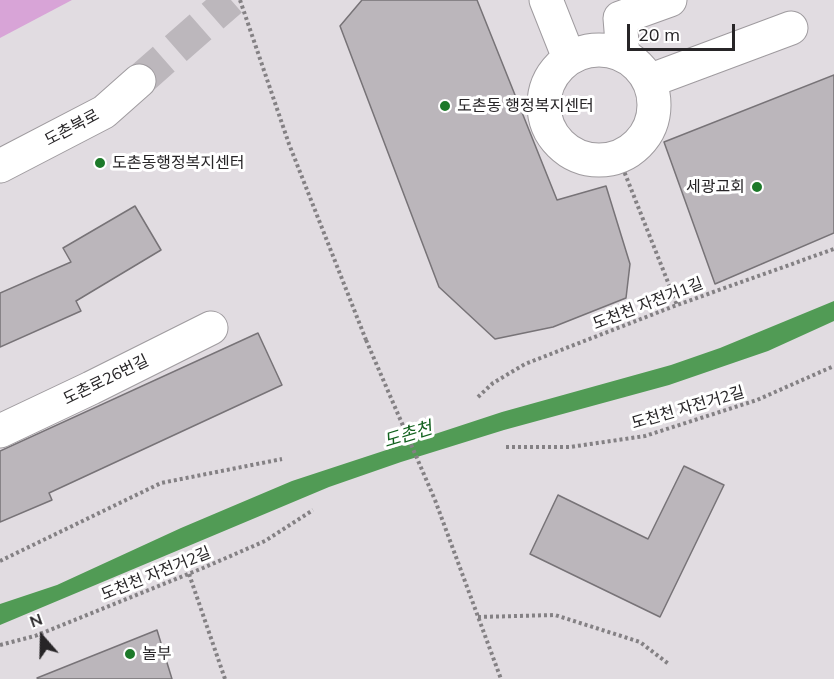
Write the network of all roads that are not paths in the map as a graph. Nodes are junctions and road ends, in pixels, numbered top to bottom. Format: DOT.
graph roads {
  1 [pos="546,0"];
  2 [pos="670,0"];
  3 [pos="791,28"];
  4 [pos="623,55"];
  5 [pos="569,58"];
  6 [pos="139,81"];
  7 [pos="649,81"];
  8 [pos="0,166"];
  9 [pos="211,328"];
  10 [pos="0,431"];
  1 -- 5 [label="street"];
  2 -- 4 [label="street"];
  3 -- 7 [label="street"];
  4 -- 5 [label="street"];
  4 -- 7 [label="street"];
  5 -- 7 [label="street"];
  6 -- 8 [label="street, 도촌북로"];
  9 -- 10 [label="street, 도촌로26번길"];
}
